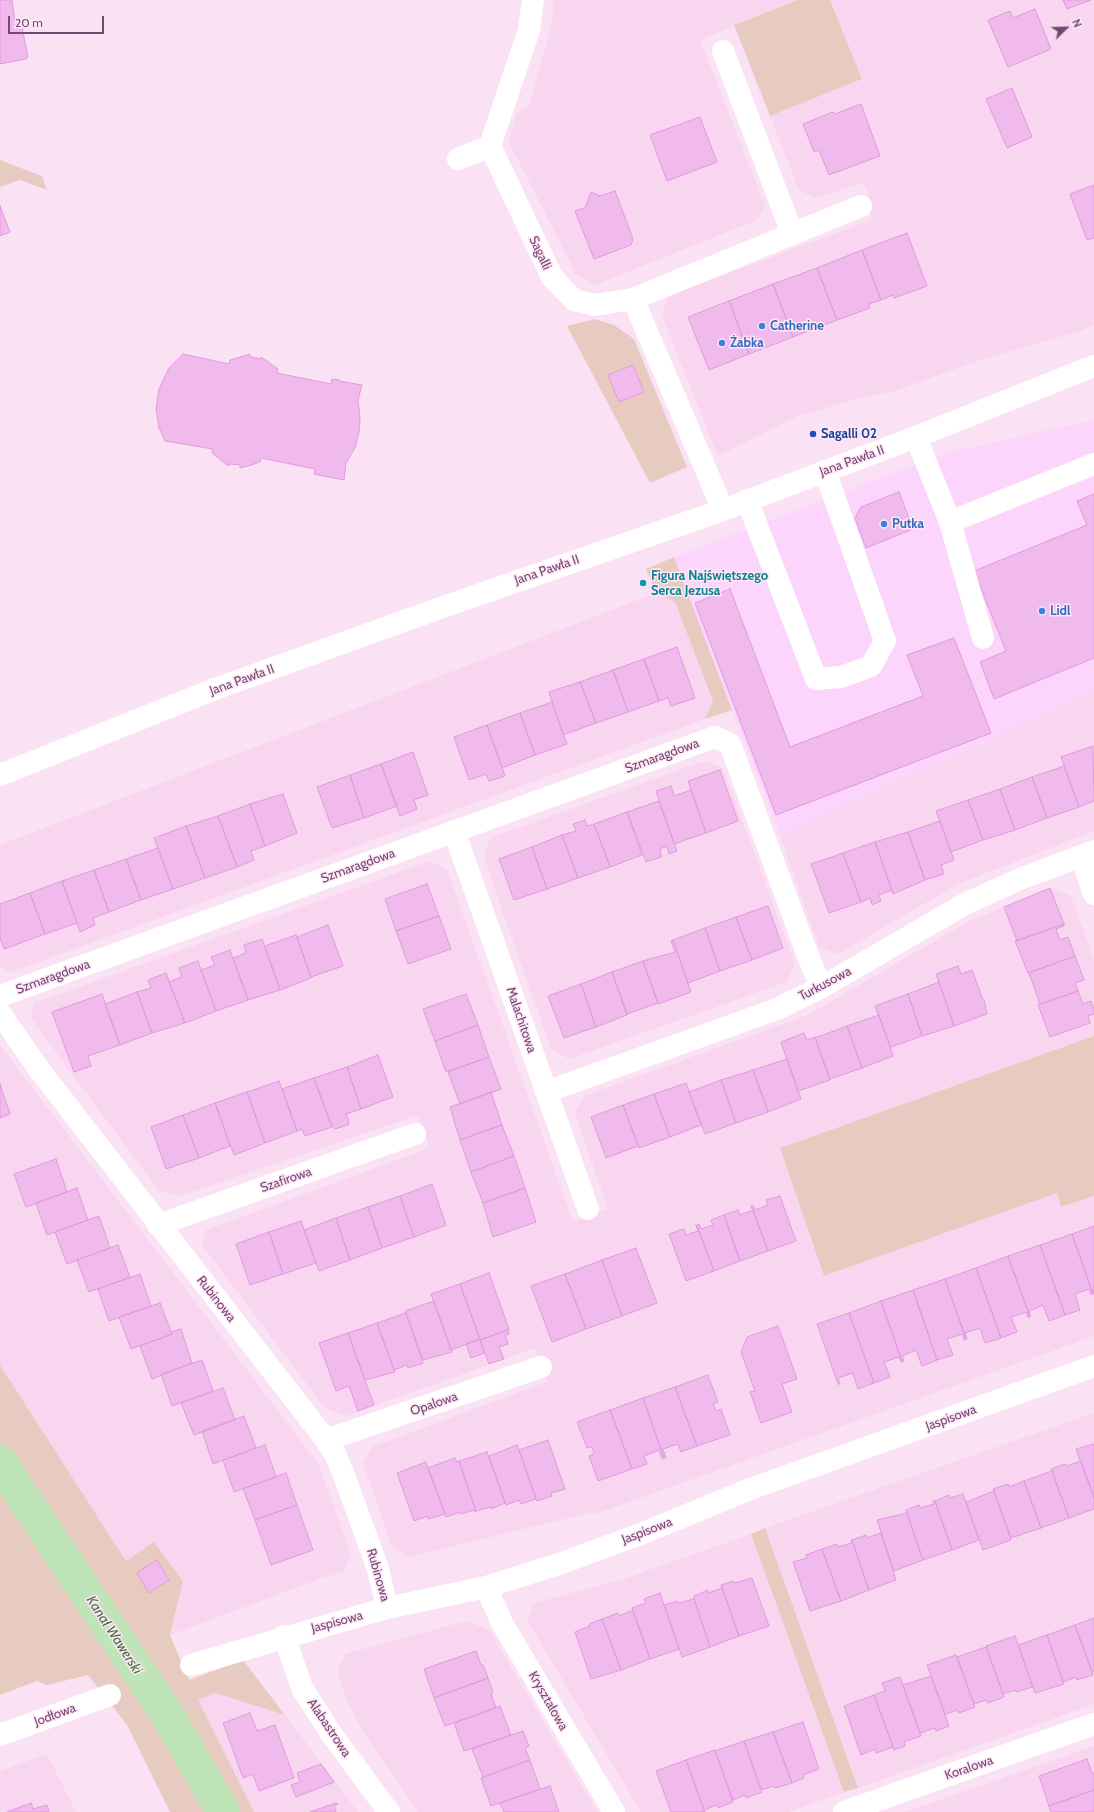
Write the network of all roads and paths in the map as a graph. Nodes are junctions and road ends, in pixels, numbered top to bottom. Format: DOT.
graph roads {
  1 [pos="533,0"];
  2 [pos="723,51"];
  3 [pos="490,146"];
  4 [pos="458,159"];
  5 [pos="861,206"];
  6 [pos="792,233"];
  7 [pos="633,299"];
  8 [pos="1094,366"];
  9 [pos="916,437"];
  10 [pos="1094,464"];
  11 [pos="825,471"];
  12 [pos="747,500"];
  13 [pos="723,510"];
  14 [pos="950,522"];
  15 [pos="983,638"];
  16 [pos="0,775"];
  17 [pos="454,831"];
  18 [pos="1087,854"];
  19 [pos="1094,894"];
  20 [pos="822,987"];
  21 [pos="0,996"];
  22 [pos="0,1013"];
  23 [pos="546,1092"];
  24 [pos="415,1134"];
  25 [pos="588,1209"];
  26 [pos="158,1225"];
  27 [pos="1094,1366"];
  28 [pos="541,1367"];
  29 [pos="326,1440"];
  30 [pos="486,1587"];
  31 [pos="387,1608"];
  32 [pos="284,1636"];
  33 [pos="191,1665"];
  34 [pos="110,1695"];
  35 [pos="1094,1724"];
  36 [pos="0,1735"];
  37 [pos="389,1812"];
  38 [pos="614,1812"];
  39 [pos="844,1812"];
  1 -- 3 [label="street"];
  2 -- 6 [label="street"];
  3 -- 4 [label="street"];
  3 -- 7 [label="street, Sagalli"];
  5 -- 6 [label="street, Sagalli"];
  6 -- 7 [label="street, Sagalli"];
  7 -- 13 [label="street"];
  8 -- 9 [label="street, Jana Pawła II"];
  9 -- 11 [label="street, Jana Pawła II"];
  9 -- 14 [label="street"];
  10 -- 14 [label="street"];
  11 -- 12 [label="street, Jana Pawła II"];
  11 -- 12 [label="street"];
  12 -- 13 [label="street, Jana Pawła II"];
  13 -- 16 [label="street, Jana Pawła II"];
  14 -- 15 [label="street"];
  17 -- 20 [label="street, Szmaragdowa"];
  17 -- 21 [label="street, Szmaragdowa"];
  17 -- 23 [label="street, Malachitowa"];
  18 -- 19 [label="street"];
  18 -- 20 [label="street, Turkusowa"];
  20 -- 23 [label="street, Turkusowa"];
  22 -- 26 [label="street, Rubinowa"];
  23 -- 25 [label="street, Malachitowa"];
  24 -- 26 [label="street, Szafirowa"];
  26 -- 29 [label="street, Rubinowa"];
  27 -- 30 [label="street, Jaspisowa"];
  28 -- 29 [label="street, Opalowa"];
  29 -- 31 [label="street, Rubinowa"];
  30 -- 31 [label="street, Jaspisowa"];
  30 -- 38 [label="street, Kryształowa"];
  31 -- 32 [label="street, Jaspisowa"];
  32 -- 33 [label="street, Jaspisowa"];
  32 -- 37 [label="street, Alabastrowa"];
  34 -- 36 [label="street, Jodłowa"];
  35 -- 39 [label="street, Koralowa"];
}
